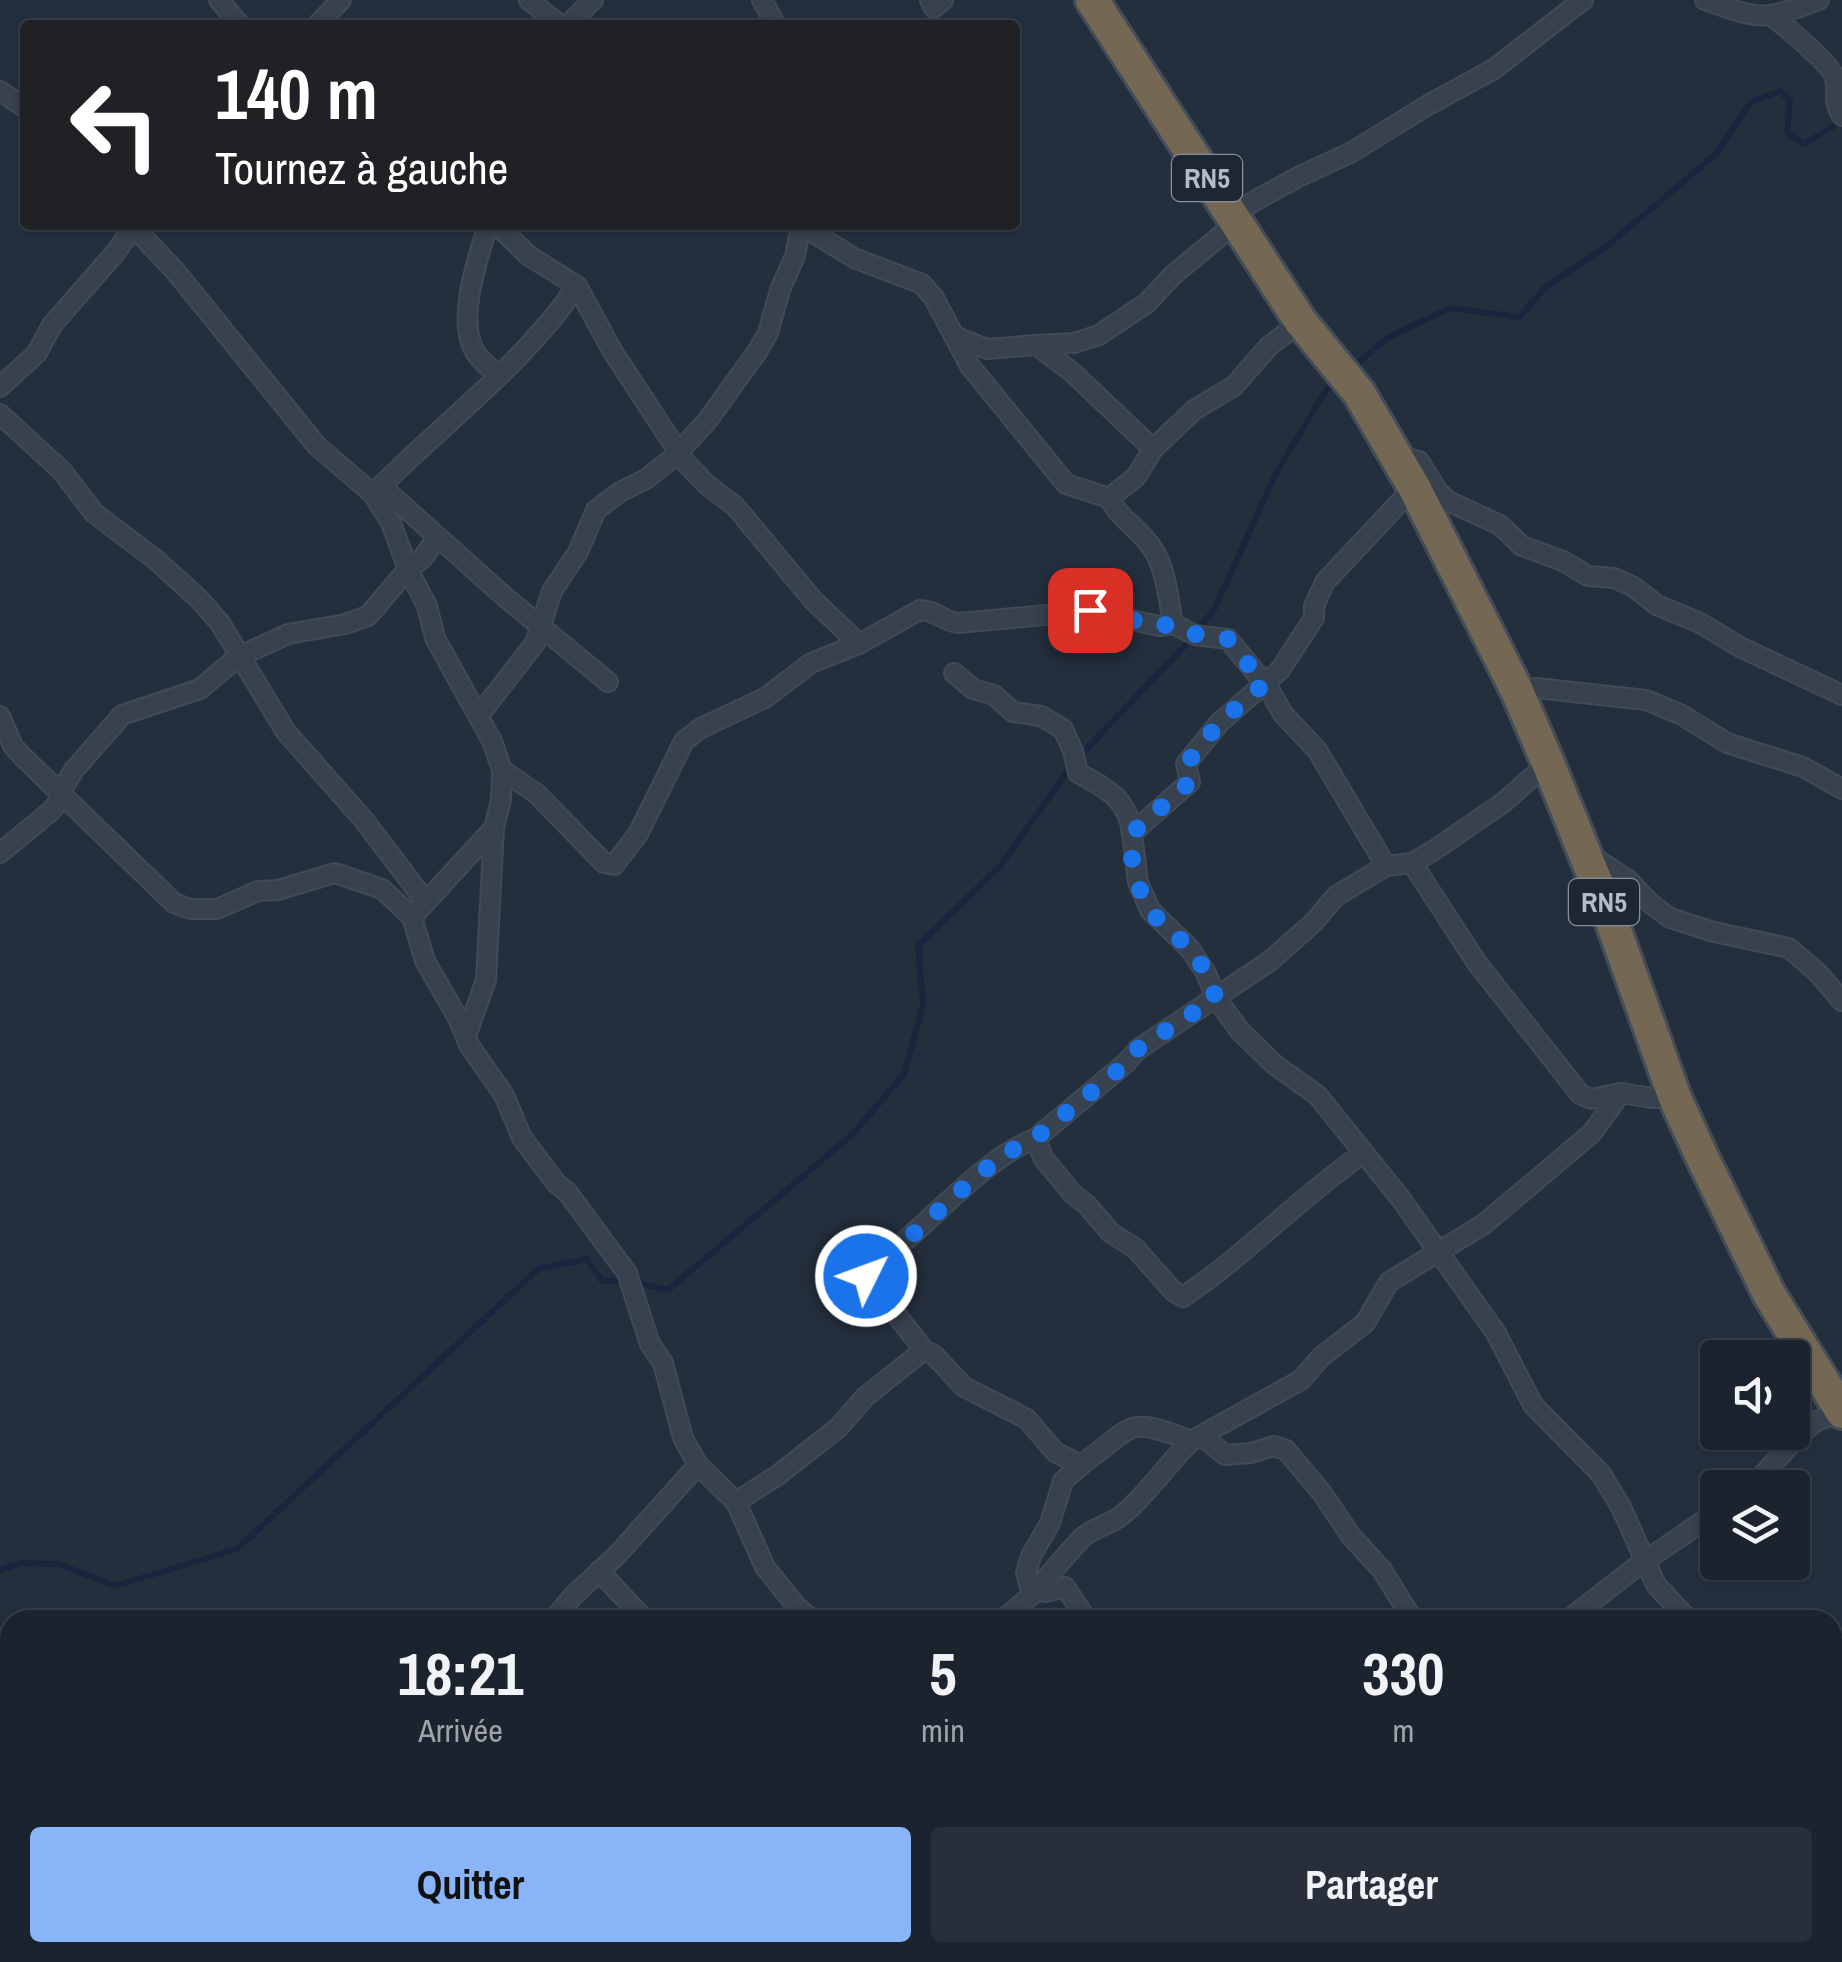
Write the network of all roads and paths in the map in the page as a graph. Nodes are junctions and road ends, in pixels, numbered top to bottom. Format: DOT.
graph roads {
  1 [pos="219,0"];
  2 [pos="341,0"];
  3 [pos="530,0"];
  4 [pos="593,0"];
  5 [pos="1092,0"];
  6 [pos="1583,0"];
  7 [pos="1705,0"];
  8 [pos="1819,0"];
  9 [pos="1773,17"];
  10 [pos="236,20"];
  11 [pos="323,20"];
  12 [pos="557,20"];
  13 [pos="570,20"];
  14 [pos="1842,116"];
  15 [pos="1233,218"];
  16 [pos="130,230"];
  17 [pos="138,230"];
  18 [pos="486,230"];
  19 [pos="503,230"];
  20 [pos="801,230"];
  21 [pos="809,230"];
  22 [pos="578,286"];
  23 [pos="1301,322"];
  24 [pos="954,336"];
  25 [pos="1036,344"];
  26 [pos="497,376"];
  27 [pos="0,387"];
  28 [pos="0,414"];
  29 [pos="679,449"];
  30 [pos="1153,450"];
  31 [pos="1392,455"];
  32 [pos="1414,487"];
  33 [pos="377,490"];
  34 [pos="1109,498"];
  35 [pos="437,538"];
  36 [pos="408,568"];
  37 [pos="1172,624"];
  38 [pos="542,629"];
  39 [pos="859,644"];
  40 [pos="238,657"];
  41 [pos="954,672"];
  42 [pos="608,682"];
  43 [pos="1264,684"];
  44 [pos="1517,691"];
  45 [pos="1842,695"];
  46 [pos="480,714"];
  47 [pos="0,716"];
  48 [pos="1548,763"];
  49 [pos="502,770"];
  50 [pos="1842,789"];
  51 [pos="62,797"];
  52 [pos="494,828"];
  53 [pos="1132,833"];
  54 [pos="1583,850"];
  55 [pos="0,853"];
  56 [pos="1412,864"];
  57 [pos="1386,866"];
  58 [pos="426,902"];
  59 [pos="412,917"];
  60 [pos="1216,998"];
  61 [pos="1842,1001"];
  62 [pos="466,1036"];
  63 [pos="1621,1093"];
  64 [pos="1675,1098"];
  65 [pos="1034,1139"];
  66 [pos="1362,1154"];
  67 [pos="1437,1253"];
  68 [pos="924,1350"];
  69 [pos="1842,1412"];
  70 [pos="1197,1439"];
  71 [pos="698,1465"];
  72 [pos="1081,1465"];
  73 [pos="1767,1470"];
  74 [pos="736,1502"];
  75 [pos="1700,1524"];
  76 [pos="1646,1563"];
  77 [pos="600,1571"];
  78 [pos="1034,1592"];
  79 [pos="560,1610"];
  80 [pos="636,1610"];
  81 [pos="800,1610"];
  82 [pos="1016,1610"];
  83 [pos="1080,1610"];
  84 [pos="1407,1610"];
  85 [pos="1581,1610"];
  86 [pos="1680,1610"];
  1 -- 10 [label="street"];
  2 -- 11 [label="street"];
  3 -- 12 [label="street"];
  4 -- 13 [label="street"];
  5 -- 15 [label="highway, RN5"];
  6 -- 15 [label="street"];
  7 -- 9 [label="street"];
  8 -- 9 [label="street"];
  9 -- 14 [label="street"];
  15 -- 23 [label="highway, RN5"];
  15 -- 25 [label="street"];
  16 -- 27 [label="street"];
  17 -- 33 [label="street"];
  18 -- 26 [label="street"];
  19 -- 22 [label="street"];
  20 -- 29 [label="street"];
  21 -- 24 [label="street"];
  22 -- 26 [label="street"];
  22 -- 29 [label="street"];
  23 -- 30 [label="street"];
  23 -- 31 [label="highway, RN5"];
  24 -- 25 [label="street"];
  24 -- 34 [label="street"];
  25 -- 30 [label="street"];
  26 -- 33 [label="street"];
  28 -- 40 [label="street"];
  29 -- 38 [label="street"];
  29 -- 39 [label="street"];
  30 -- 34 [label="street"];
  31 -- 32 [label="highway, RN5"];
  31 -- 45 [label="street"];
  32 -- 43 [label="street"];
  32 -- 44 [label="highway, RN5"];
  33 -- 35 [label="street"];
  33 -- 36 [label="street"];
  34 -- 37 [label="street"];
  35 -- 36 [label="street"];
  35 -- 38 [label="street"];
  36 -- 40 [label="street"];
  36 -- 46 [label="street"];
  37 -- 39 [label="street"];
  37 -- 43 [label="street"];
  38 -- 42 [label="street"];
  38 -- 46 [label="street"];
  39 -- 49 [label="street"];
  40 -- 51 [label="street"];
  40 -- 58 [label="street"];
  41 -- 53 [label="street"];
  43 -- 53 [label="street"];
  43 -- 57 [label="street"];
  44 -- 48 [label="highway, RN5"];
  44 -- 50 [label="street"];
  46 -- 49 [label="street"];
  47 -- 51 [label="street"];
  48 -- 54 [label="highway, RN5"];
  48 -- 56 [label="street"];
  49 -- 52 [label="street"];
  51 -- 55 [label="street"];
  51 -- 59 [label="street"];
  52 -- 58 [label="street"];
  52 -- 62 [label="street"];
  53 -- 60 [label="street"];
  54 -- 61 [label="street"];
  54 -- 64 [label="highway, RN5"];
  56 -- 57 [label="street"];
  56 -- 63 [label="street"];
  57 -- 60 [label="street"];
  58 -- 59 [label="street"];
  59 -- 62 [label="street"];
  60 -- 65 [label="street"];
  60 -- 66 [label="street"];
  62 -- 71 [label="street"];
  63 -- 64 [label="street"];
  63 -- 67 [label="street"];
  64 -- 69 [label="highway, RN5"];
  65 -- 66 [label="street"];
  65 -- 68 [label="street"];
  66 -- 67 [label="street"];
  67 -- 70 [label="street"];
  67 -- 76 [label="street"];
  68 -- 72 [label="street"];
  68 -- 74 [label="street"];
  69 -- 73 [label="street"];
  70 -- 72 [label="street"];
  70 -- 78 [label="street"];
  70 -- 84 [label="street"];
  71 -- 74 [label="street"];
  71 -- 77 [label="street"];
  72 -- 78 [label="street"];
  74 -- 81 [label="street"];
  75 -- 76 [label="street"];
  76 -- 85 [label="street"];
  76 -- 86 [label="street"];
  77 -- 79 [label="street"];
  77 -- 80 [label="street"];
  78 -- 82 [label="street"];
  78 -- 83 [label="street"];
}
